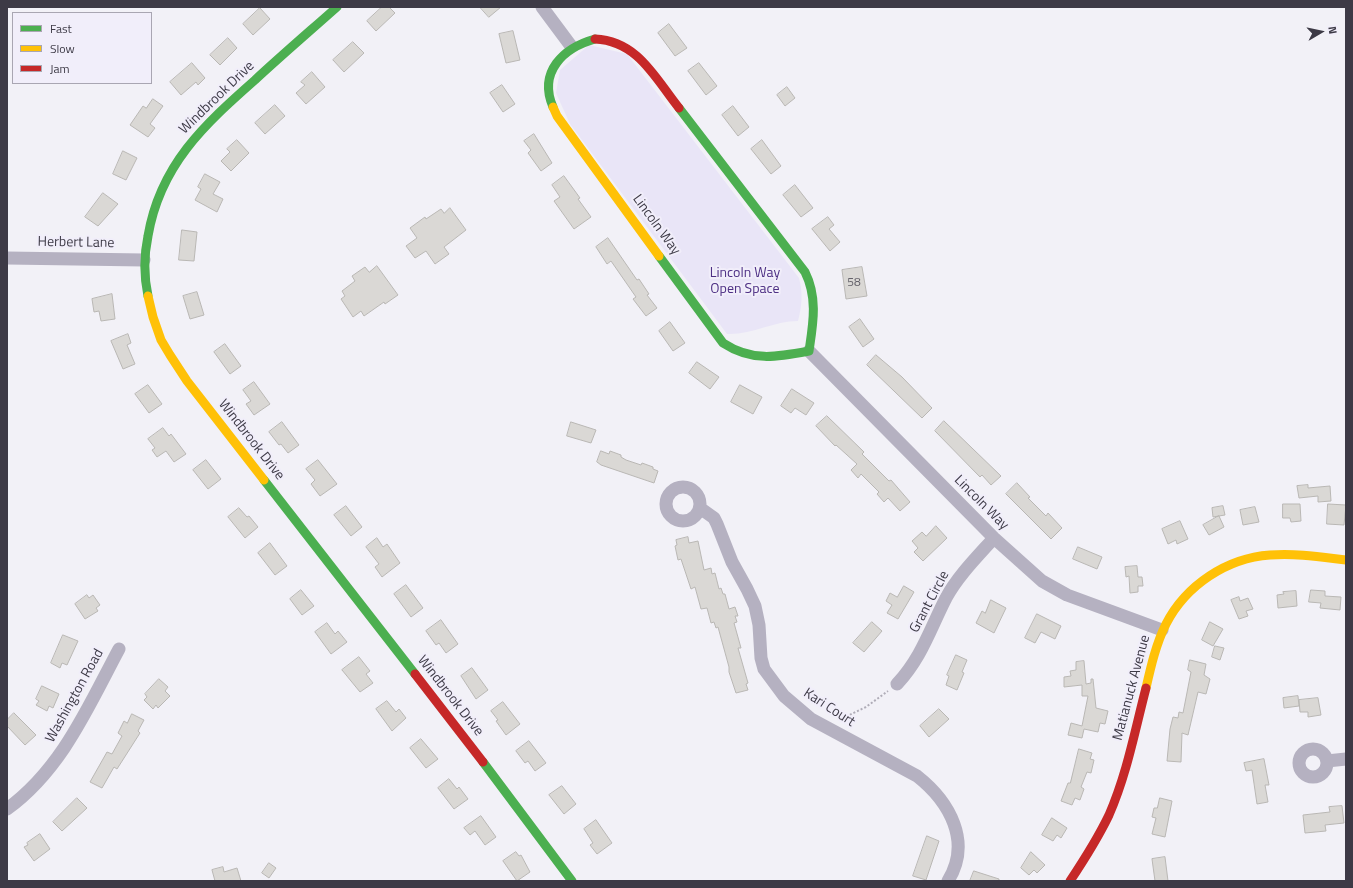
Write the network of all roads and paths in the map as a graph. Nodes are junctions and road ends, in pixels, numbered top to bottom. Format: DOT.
graph roads {
  1 [pos="336,7"];
  2 [pos="542,7"];
  3 [pos="571,46"];
  4 [pos="7,258"];
  5 [pos="144,260"];
  6 [pos="809,351"];
  7 [pos="700,508"];
  8 [pos="994,538"];
  9 [pos="1346,560"];
  10 [pos="1162,630"];
  11 [pos="119,649"];
  12 [pos="897,684"];
  13 [pos="830,730"];
  14 [pos="1346,759"];
  15 [pos="1327,761"];
  16 [pos="7,809"];
  17 [pos="572,881"];
  18 [pos="948,881"];
  19 [pos="1070,881"];
  1 -- 5 [label="street, Windbrook Drive"];
  2 -- 3 [label="street"];
  3 -- 6 [label="street"];
  3 -- 6 [label="street, Lincoln Way"];
  4 -- 5 [label="street, Herbert Lane"];
  5 -- 17 [label="street, Windbrook Drive"];
  6 -- 8 [label="street, Lincoln Way"];
  7 -- 13 [label="street, Kari Court"];
  8 -- 10 [label="street, Lincoln Way"];
  8 -- 12 [label="street, Grant Circle"];
  9 -- 10 [label="street, Matianuck Avenue"];
  10 -- 19 [label="street, Matianuck Avenue"];
  11 -- 16 [label="street, Washington Road"];
  12 -- 13 [label="path"];
  13 -- 18 [label="street, Kari Court"];
  14 -- 15 [label="street"];
}
